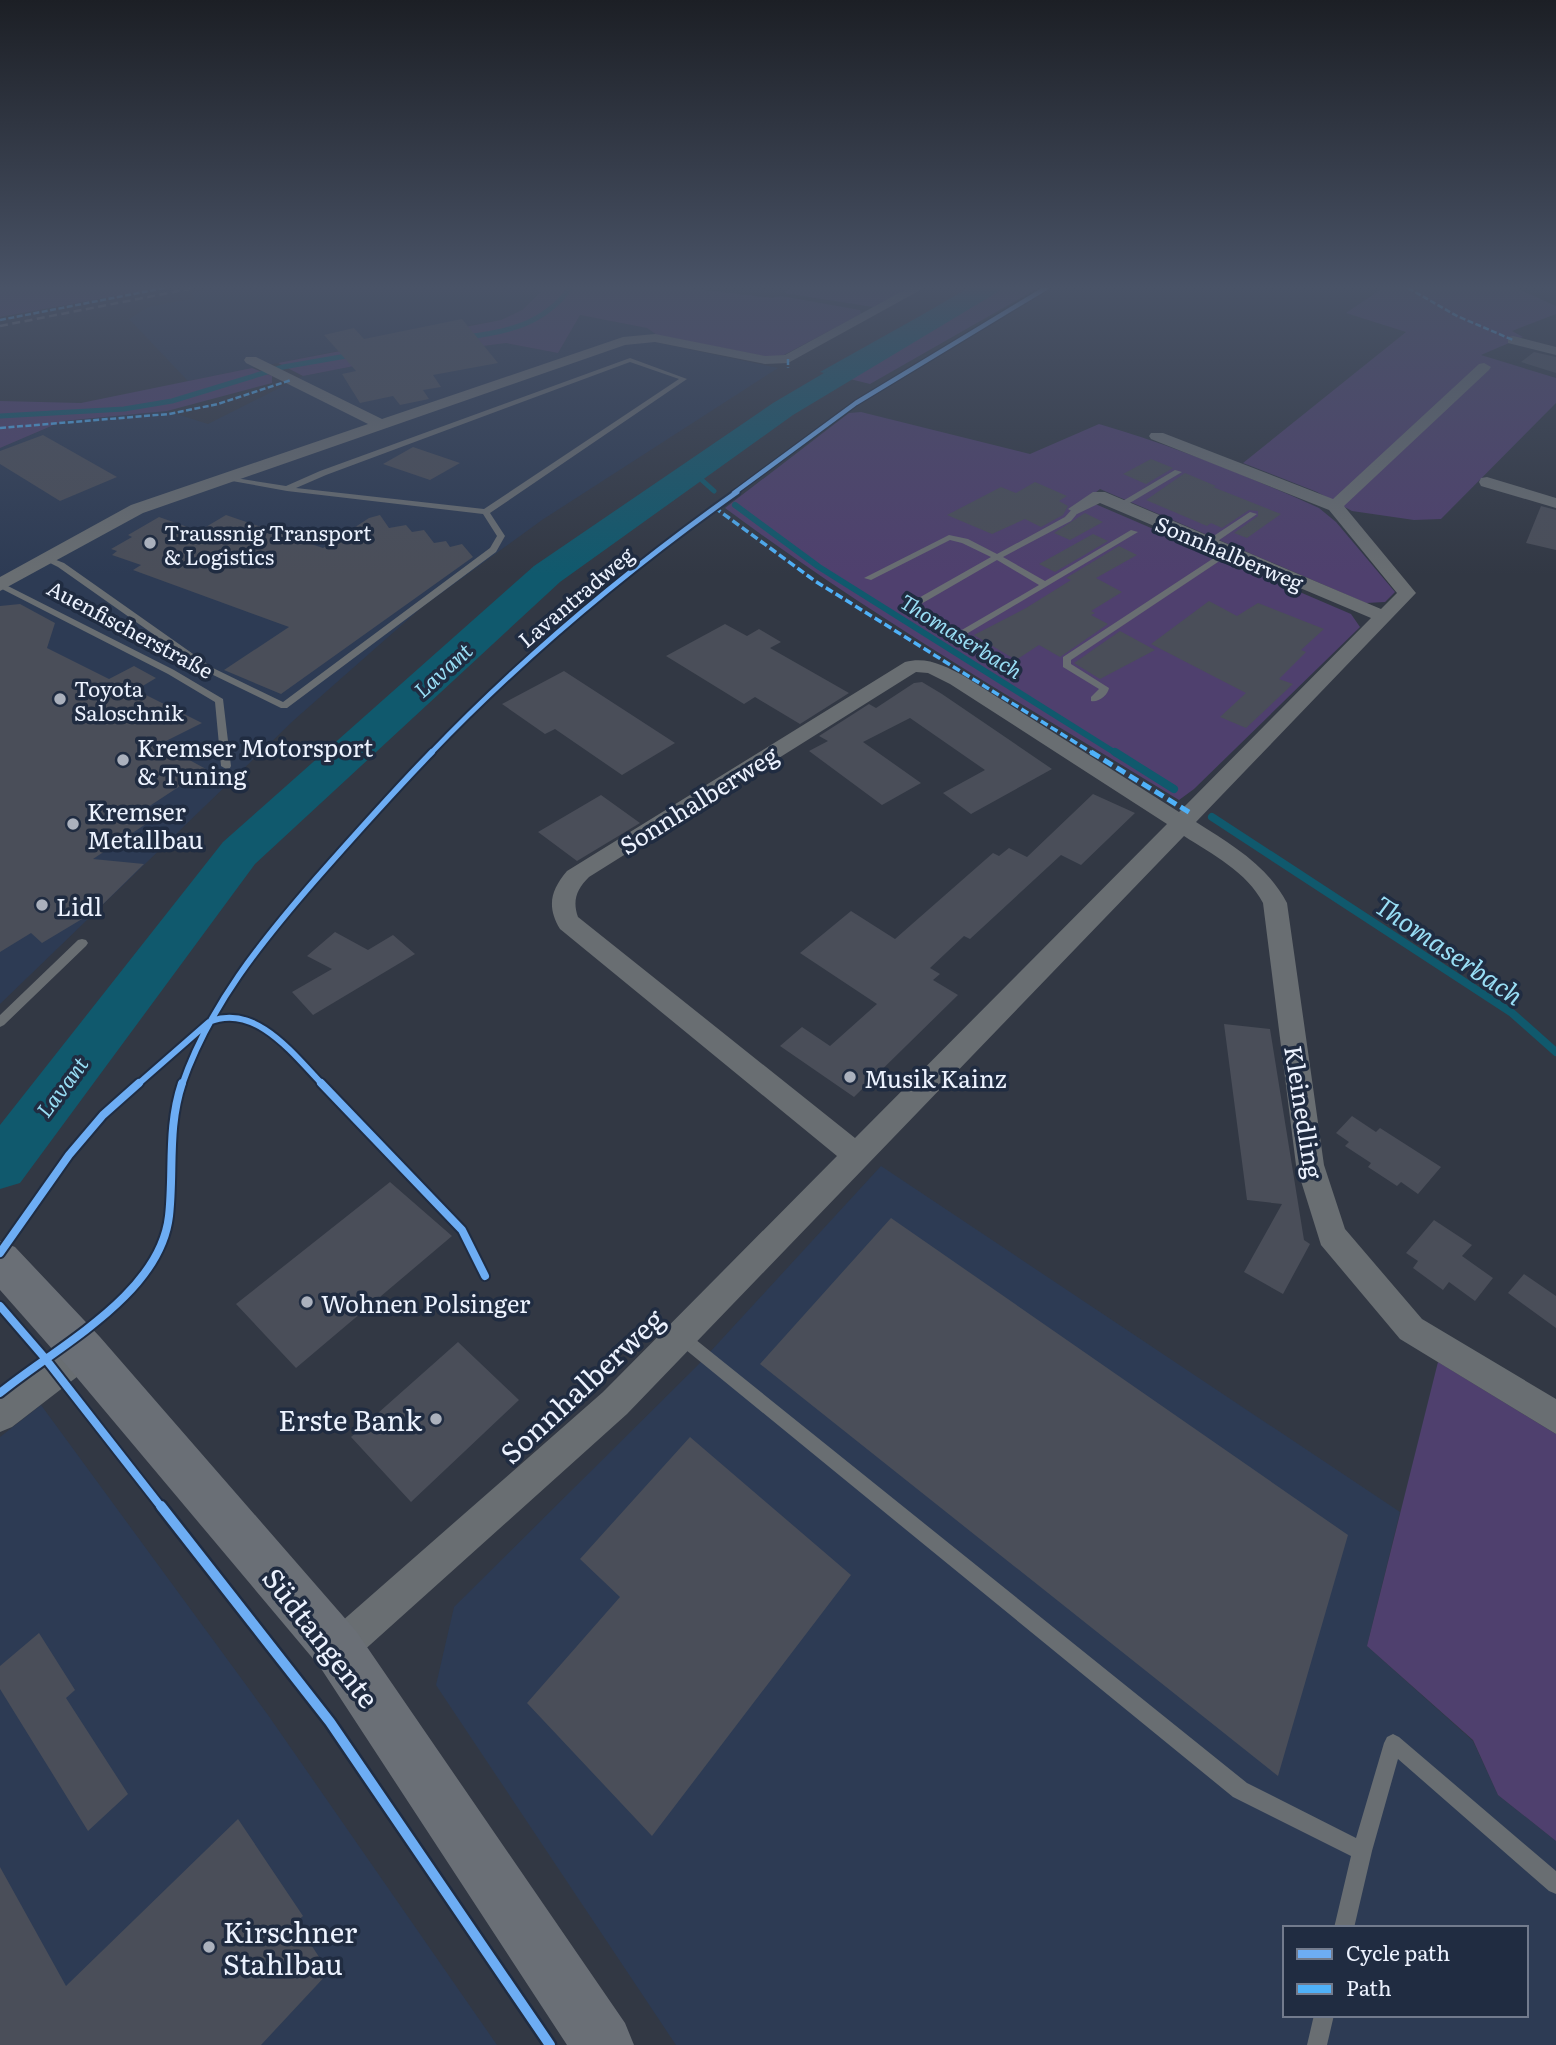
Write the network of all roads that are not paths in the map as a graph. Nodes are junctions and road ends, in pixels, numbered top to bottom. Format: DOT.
graph roads {
  1 [pos="299,383"];
  2 [pos="501,383"];
  3 [pos="566,383"];
  4 [pos="677,383"];
  5 [pos="1466,383"];
  6 [pos="382,425"];
  7 [pos="1157,436"];
  8 [pos="1178,472"];
  9 [pos="232,479"];
  10 [pos="1487,482"];
  11 [pos="287,489"];
  12 [pos="1556,503"];
  13 [pos="1121,505"];
  14 [pos="1335,506"];
  15 [pos="1077,509"];
  16 [pos="486,512"];
  17 [pos="1253,514"];
  18 [pos="1134,532"];
  19 [pos="1209,543"];
  20 [pos="1229,552"];
  21 [pos="997,557"];
  22 [pos="46,559"];
  23 [pos="868,578"];
  24 [pos="0,585"];
  25 [pos="1045,585"];
  26 [pos="918,602"];
  27 [pos="1384,617"];
  28 [pos="965,631"];
  29 [pos="1094,699"];
  30 [pos="226,766"];
  31 [pos="1183,824"];
  32 [pos="82,943"];
  33 [pos="0,1022"];
  34 [pos="857,1156"];
  35 [pos="0,1259"];
  36 [pos="680,1336"];
  37 [pos="84,1352"];
  38 [pos="0,1416"];
  39 [pos="1556,1418"];
  40 [pos="338,1649"];
  41 [pos="1362,1851"];
  42 [pos="1556,1884"];
  43 [pos="1344,1926"];
  44 [pos="1324,2017"];
  45 [pos="603,2045"];
  46 [pos="1317,2045"];
  1 -- 6 [label="street"];
  2 -- 6 [label="street, Auenfischerstraße"];
  3 -- 11 [label="lane"];
  4 -- 16 [label="lane"];
  5 -- 14 [label="street"];
  6 -- 9 [label="street, Auenfischerstraße"];
  7 -- 14 [label="street, Sonnhalberweg"];
  8 -- 13 [label="lane"];
  9 -- 11 [label="lane"];
  9 -- 22 [label="street, Auenfischerstraße"];
  10 -- 12 [label="street"];
  11 -- 16 [label="lane"];
  13 -- 15 [label="street, Sonnhalberweg"];
  13 -- 19 [label="street, Sonnhalberweg"];
  14 -- 27 [label="street, Sonnhalberweg"];
  15 -- 21 [label="lane"];
  16 -- 22 [label="lane"];
  17 -- 19 [label="lane"];
  18 -- 25 [label="lane"];
  19 -- 20 [label="street, Sonnhalberweg"];
  20 -- 27 [label="street, Sonnhalberweg"];
  20 -- 29 [label="lane"];
  21 -- 23 [label="lane"];
  21 -- 25 [label="lane"];
  21 -- 26 [label="lane"];
  22 -- 24 [label="street, Auenfischerstraße"];
  24 -- 30 [label="lane, Auenfischerstraße"];
  25 -- 28 [label="lane"];
  27 -- 31 [label="street, Sonnhalberweg"];
  31 -- 34 [label="street, Sonnhalberweg"];
  31 -- 34 [label="street, Sonnhalberweg"];
  31 -- 39 [label="street, Kleinedling"];
  32 -- 33 [label="lane"];
  34 -- 36 [label="street, Sonnhalberweg"];
  35 -- 37 [label="main road, Südtangente"];
  36 -- 40 [label="street, Sonnhalberweg"];
  36 -- 41 [label="lane"];
  37 -- 38 [label="street"];
  37 -- 40 [label="main road, Südtangente"];
  40 -- 45 [label="main road, Südtangente"];
  41 -- 42 [label="lane"];
  41 -- 43 [label="lane"];
  44 -- 46 [label="lane"];
}
